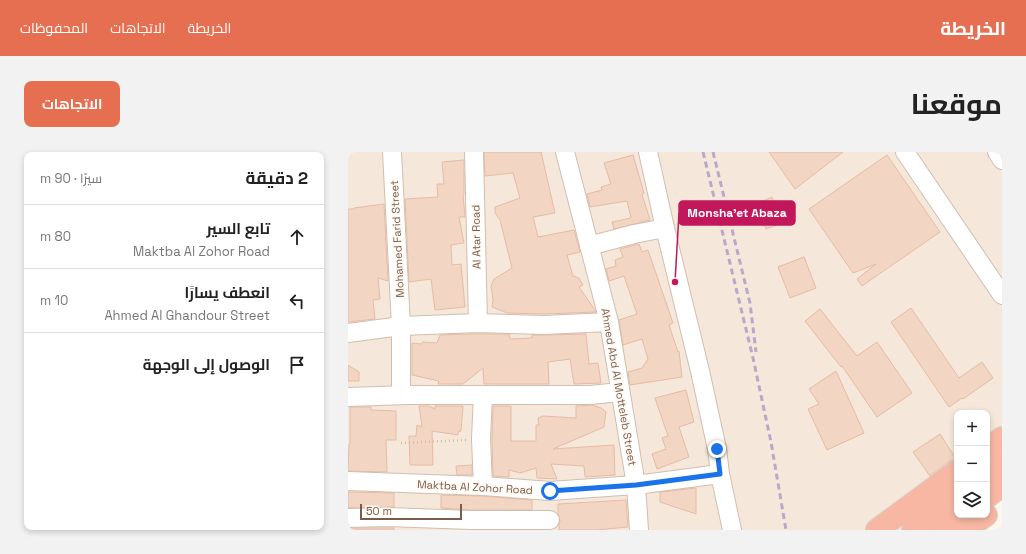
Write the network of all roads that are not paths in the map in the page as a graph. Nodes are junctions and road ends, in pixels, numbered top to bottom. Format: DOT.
graph roads {
  1 [pos="392,152"];
  2 [pos="474,152"];
  3 [pos="565,152"];
  4 [pos="648,152"];
  5 [pos="905,152"];
  6 [pos="996,152"];
  7 [pos="1002,160"];
  8 [pos="665,228"];
  9 [pos="589,246"];
  10 [pos="1002,295"];
  11 [pos="609,322"];
  12 [pos="478,323"];
  13 [pos="401,326"];
  14 [pos="348,333"];
  15 [pos="620,392"];
  16 [pos="408,395"];
  17 [pos="483,395"];
  18 [pos="348,397"];
  19 [pos="1002,438"];
  20 [pos="990,447"];
  21 [pos="1002,464"];
  22 [pos="954,473"];
  23 [pos="990,473"];
  24 [pos="720,474"];
  25 [pos="348,481"];
  26 [pos="636,485"];
  27 [pos="1002,485"];
  28 [pos="483,486"];
  29 [pos="550,491"];
  30 [pos="990,495"];
  31 [pos="954,500"];
  32 [pos="1002,504"];
  33 [pos="990,512"];
  34 [pos="348,518"];
  35 [pos="959,518"];
  36 [pos="982,518"];
  37 [pos="550,525"];
  38 [pos="639,530"];
  39 [pos="732,530"];
  40 [pos="877,530"];
  41 [pos="913,530"];
  42 [pos="943,530"];
  43 [pos="965,530"];
  1 -- 13 [label="street, Mohamed Farid Street"];
  2 -- 12 [label="street, Al Atar Road"];
  3 -- 9 [label="street, Ahmed Abd Al Motteleb Street"];
  4 -- 8 [label="street"];
  5 -- 10 [label="street"];
  6 -- 7 [label="street"];
  8 -- 9 [label="street"];
  8 -- 24 [label="street"];
  9 -- 11 [label="street, Ahmed Abd Al Motteleb Street"];
  11 -- 12 [label="street"];
  11 -- 15 [label="street, Ahmed Abd Al Motteleb Street"];
  12 -- 13 [label="street"];
  13 -- 14 [label="street"];
  13 -- 16 [label="street, Mohamed Farid Street"];
  15 -- 17 [label="street"];
  15 -- 26 [label="street, Ahmed Abd Al Motteleb Street"];
  16 -- 17 [label="street"];
  16 -- 18 [label="street"];
  17 -- 28 [label="street"];
  19 -- 20 [label="highway"];
  21 -- 23 [label="highway"];
  22 -- 40 [label="highway"];
  24 -- 26 [label="street, Maktba Al Zohor Road"];
  24 -- 39 [label="street"];
  25 -- 28 [label="street, Maktba Al Zohor Road"];
  26 -- 29 [label="street, Maktba Al Zohor Road"];
  26 -- 38 [label="street, Ahmed Abd Al Motteleb Street"];
  27 -- 30 [label="highway"];
  28 -- 29 [label="street, Maktba Al Zohor Road"];
  29 -- 37 [label="street"];
  31 -- 41 [label="highway"];
  32 -- 33 [label="highway"];
  34 -- 37 [label="street"];
  35 -- 42 [label="highway"];
  36 -- 43 [label="highway"];
}
